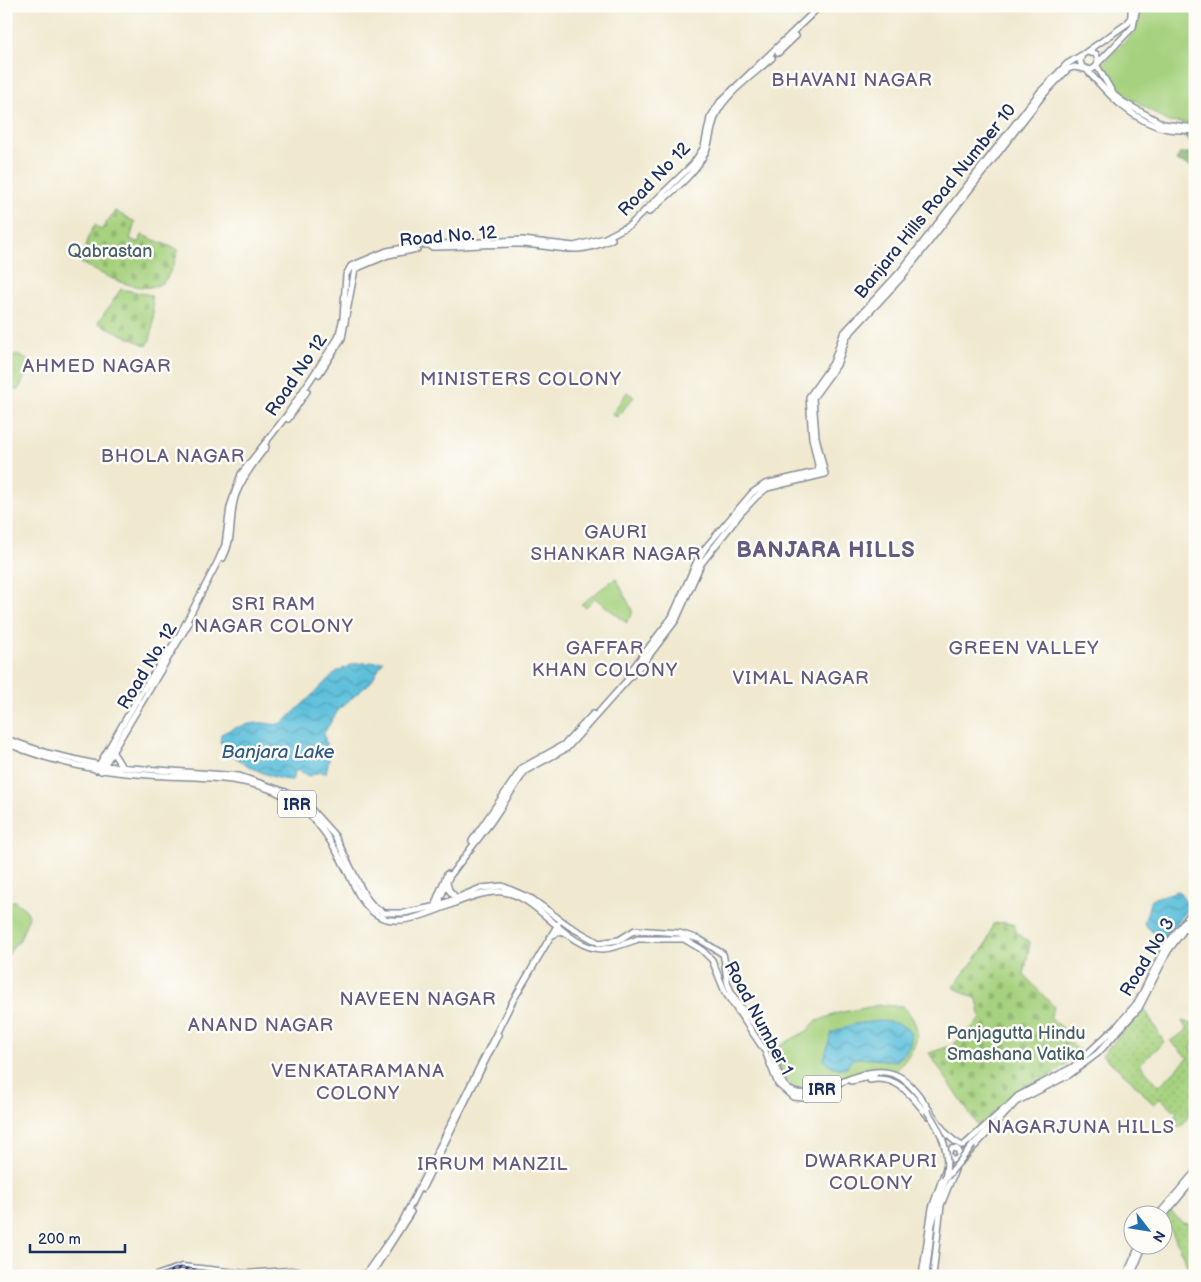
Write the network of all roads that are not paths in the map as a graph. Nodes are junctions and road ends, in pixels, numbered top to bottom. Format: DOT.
graph roads {
  1 [pos="820,6"];
  2 [pos="825,6"];
  3 [pos="1131,6"];
  4 [pos="1137,6"];
  5 [pos="1130,25"];
  6 [pos="1085,53"];
  7 [pos="1098,65"];
  8 [pos="1068,66"];
  9 [pos="1086,70"];
  10 [pos="1195,129"];
  11 [pos="262,449"];
  12 [pos="821,472"];
  13 [pos="6,738"];
  14 [pos="6,743"];
  15 [pos="112,751"];
  16 [pos="100,768"];
  17 [pos="120,769"];
  18 [pos="447,883"];
  19 [pos="456,898"];
  20 [pos="440,906"];
  21 [pos="1195,908"];
  22 [pos="1195,915"];
  23 [pos="551,921"];
  24 [pos="562,921"];
  25 [pos="558,926"];
  26 [pos="639,931"];
  27 [pos="632,932"];
  28 [pos="568,934"];
  29 [pos="551,936"];
  30 [pos="637,939"];
  31 [pos="719,977"];
  32 [pos="727,978"];
  33 [pos="721,983"];
  34 [pos="857,1080"];
  35 [pos="1004,1109"];
  36 [pos="950,1137"];
  37 [pos="943,1146"];
  38 [pos="961,1147"];
  39 [pos="973,1148"];
  40 [pos="968,1155"];
  41 [pos="953,1157"];
  42 [pos="944,1168"];
  43 [pos="1195,1172"];
  44 [pos="952,1174"];
  45 [pos="1195,1178"];
  46 [pos="945,1179"];
  47 [pos="1168,1204"];
  48 [pos="1173,1204"];
  49 [pos="941,1205"];
  50 [pos="1136,1254"];
  51 [pos="1140,1254"];
  52 [pos="294,1273"];
  53 [pos="366,1275"];
  54 [pos="156,1276"];
  55 [pos="169,1276"];
  56 [pos="213,1276"];
  57 [pos="330,1276"];
  58 [pos="922,1276"];
  59 [pos="926,1276"];
  60 [pos="932,1276"];
  61 [pos="1126,1276"];
  62 [pos="1130,1276"];
  1 -- 11 [label="main road, Road No 12"];
  2 -- 11 [label="main road, Road No. 12"];
  3 -- 5 [label="main road"];
  4 -- 5 [label="main road"];
  5 -- 6 [label="main road, Banjara Hills Road Number 10"];
  5 -- 7 [label="main road"];
  6 -- 7 [label="main road"];
  6 -- 8 [label="main road, Banjara Hills Road Number 10"];
  6 -- 9 [label="main road"];
  7 -- 9 [label="main road"];
  7 -- 10 [label="main road"];
  8 -- 9 [label="main road"];
  8 -- 12 [label="main road, Banjara Hills Road Number 10"];
  9 -- 10 [label="main road"];
  11 -- 15 [label="main road, Road No. 12"];
  11 -- 16 [label="main road, Road No 12"];
  12 -- 18 [label="main road"];
  12 -- 20 [label="main road"];
  13 -- 16 [label="main road, Road Number 1 / IRR"];
  14 -- 16 [label="main road, Road Number 1 / IRR"];
  15 -- 16 [label="main road, Road No. 12"];
  15 -- 17 [label="main road"];
  16 -- 17 [label="main road, Road Number 1 / IRR"];
  17 -- 20 [label="main road, Road Number 1 / IRR"];
  18 -- 19 [label="main road"];
  18 -- 20 [label="main road"];
  19 -- 20 [label="main road, Road Number 1 / IRR"];
  19 -- 24 [label="main road, Road Number 1 / IRR"];
  20 -- 23 [label="main road, Road Number 1 / IRR"];
  21 -- 35 [label="main road, Road No 3"];
  22 -- 39 [label="main road"];
  23 -- 25 [label="main road, Road Number 1 / IRR"];
  23 -- 29 [label="main road"];
  24 -- 25 [label="main road"];
  24 -- 27 [label="main road, Road Number 1 / IRR"];
  25 -- 28 [label="main road, Road Number 1 / IRR"];
  25 -- 29 [label="main road"];
  26 -- 27 [label="main road, Road Number 1 / IRR"];
  26 -- 30 [label="main road"];
  26 -- 32 [label="main road, Road Number 1 / IRR"];
  27 -- 30 [label="main road"];
  28 -- 29 [label="main road"];
  28 -- 30 [label="main road, Road Number 1 / IRR"];
  29 -- 53 [label="main road"];
  30 -- 31 [label="main road, Road Number 1 / IRR"];
  31 -- 32 [label="main road"];
  31 -- 33 [label="main road, Road Number 1 / IRR"];
  32 -- 33 [label="main road"];
  32 -- 36 [label="main road, Road Number 1 / IRR"];
  33 -- 34 [label="main road, Road Number 1 / IRR"];
  34 -- 37 [label="main road, Road Number 1 / IRR"];
  34 -- 46 [label="main road, IRR, bridge"];
  35 -- 38 [label="main road"];
  35 -- 39 [label="main road"];
  36 -- 38 [label="main road"];
  36 -- 38 [label="main road, Road Number 1 / IRR"];
  37 -- 41 [label="main road, Road Number 1 / IRR"];
  37 -- 42 [label="main road, Road Number 1"];
  38 -- 39 [label="main road"];
  38 -- 41 [label="main road"];
  38 -- 41 [label="main road"];
  39 -- 40 [label="main road"];
  39 -- 46 [label="main road, bridge"];
  40 -- 41 [label="main road"];
  40 -- 44 [label="main road"];
  41 -- 42 [label="main road"];
  41 -- 44 [label="main road"];
  42 -- 58 [label="main road"];
  43 -- 47 [label="main road"];
  44 -- 49 [label="main road"];
  45 -- 48 [label="main road"];
  46 -- 59 [label="main road, IRR"];
  49 -- 60 [label="main road"];
  49 -- 60 [label="main road"];
  50 -- 61 [label="main road"];
  51 -- 62 [label="main road"];
  52 -- 54 [label="highway"];
  52 -- 57 [label="highway"];
  55 -- 56 [label="highway"];
}
